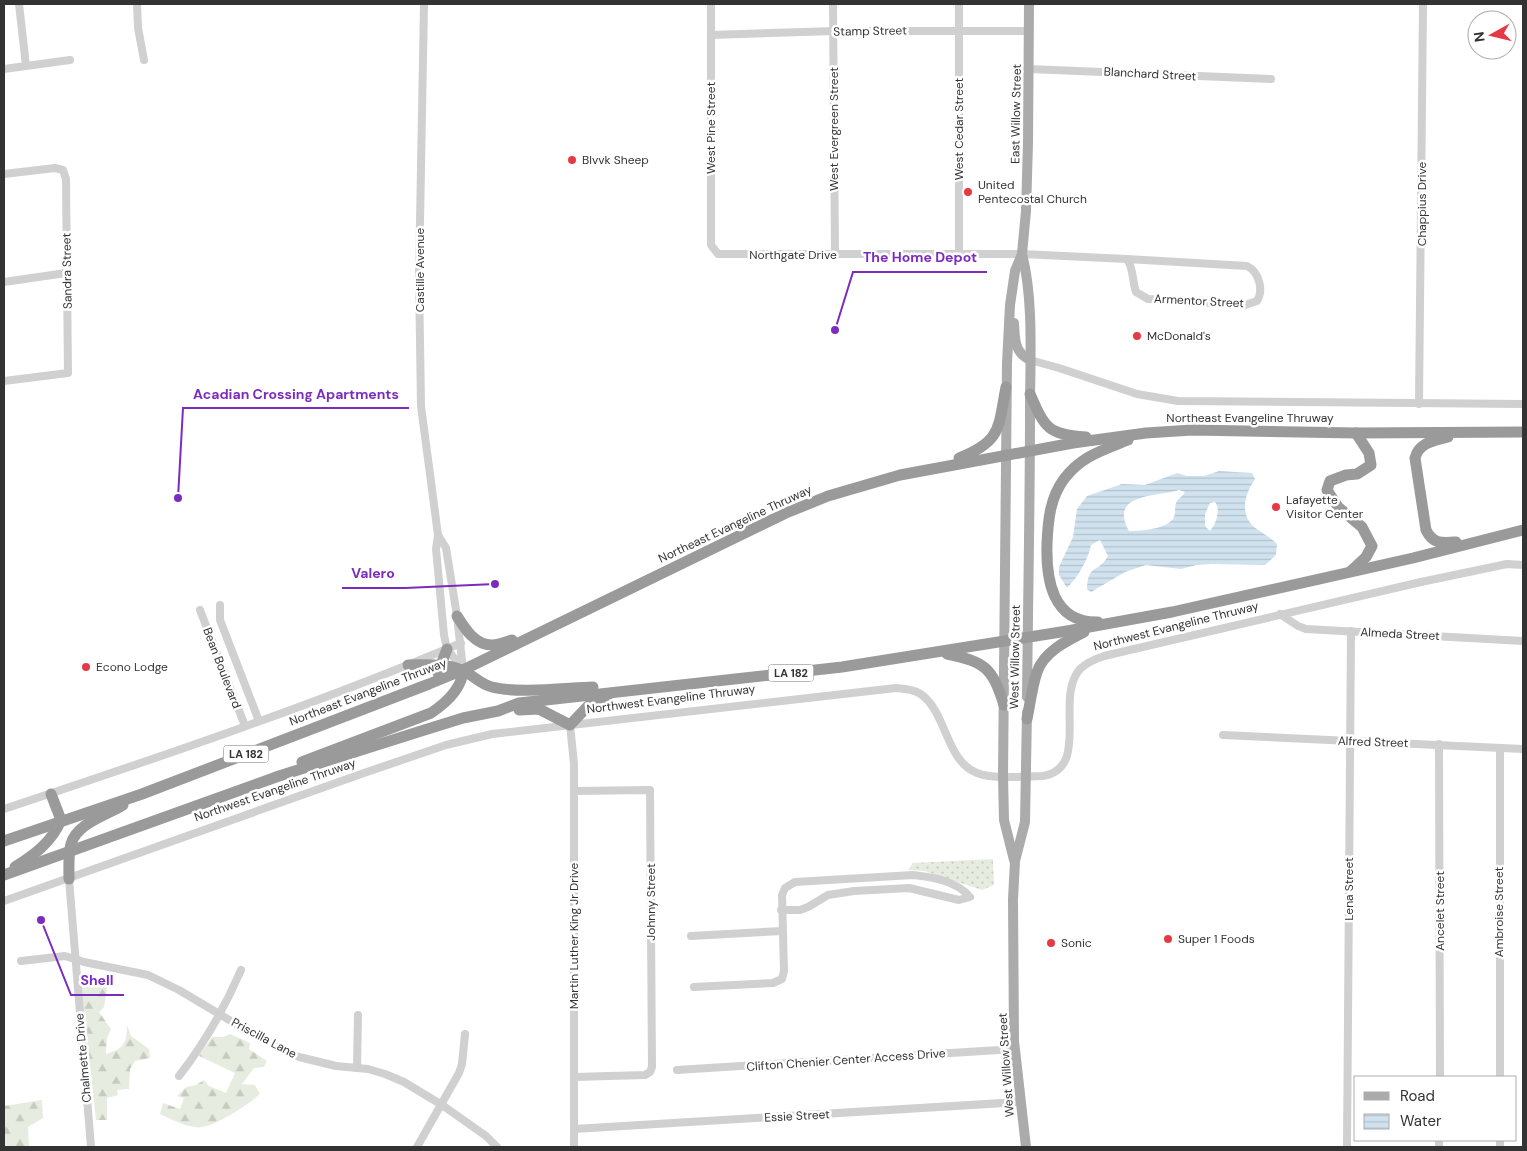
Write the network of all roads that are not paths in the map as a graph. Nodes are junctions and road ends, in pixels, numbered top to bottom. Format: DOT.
graph roads {
  1 [pos="19,4"];
  2 [pos="138,4"];
  3 [pos="424,4"];
  4 [pos="711,4"];
  5 [pos="833,4"];
  6 [pos="959,4"];
  7 [pos="1029,4"];
  8 [pos="1423,4"];
  9 [pos="958,30"];
  10 [pos="834,31"];
  11 [pos="1029,31"];
  12 [pos="711,35"];
  13 [pos="70,60"];
  14 [pos="144,60"];
  15 [pos="26,66"];
  16 [pos="1029,68"];
  17 [pos="4,69"];
  18 [pos="1272,79"];
  19 [pos="4,174"];
  20 [pos="715,251"];
  21 [pos="835,254"];
  22 [pos="959,254"];
  23 [pos="1022,254"];
  24 [pos="1127,259"];
  25 [pos="66,273"];
  26 [pos="4,282"];
  27 [pos="1010,305"];
  28 [pos="1030,360"];
  29 [pos="4,381"];
  30 [pos="1006,387"];
  31 [pos="1030,394"];
  32 [pos="1419,404"];
  33 [pos="1523,404"];
  34 [pos="1523,432"];
  35 [pos="1146,433"];
  36 [pos="1356,433"];
  37 [pos="1462,433"];
  38 [pos="1102,439"];
  39 [pos="1030,451"];
  40 [pos="1005,455"];
  41 [pos="937,467"];
  42 [pos="1523,529"];
  43 [pos="438,535"];
  44 [pos="1476,541"];
  45 [pos="1523,565"];
  46 [pos="1350,572"];
  47 [pos="220,605"];
  48 [pos="200,610"];
  49 [pos="1280,614"];
  50 [pos="457,616"];
  51 [pos="1123,621"];
  52 [pos="1094,626"];
  53 [pos="1351,631"];
  54 [pos="533,635"];
  55 [pos="1028,638"];
  56 [pos="1523,641"];
  57 [pos="1004,642"];
  58 [pos="461,643"];
  59 [pos="447,649"];
  60 [pos="938,652"];
  61 [pos="408,665"];
  62 [pos="440,666"];
  63 [pos="463,670"];
  64 [pos="692,683"];
  65 [pos="428,684"];
  66 [pos="614,692"];
  67 [pos="1004,704"];
  68 [pos="498,710"];
  69 [pos="1027,719"];
  70 [pos="259,721"];
  71 [pos="570,725"];
  72 [pos="245,726"];
  73 [pos="1223,735"];
  74 [pos="1350,741"];
  75 [pos="1439,744"];
  76 [pos="1500,748"];
  77 [pos="1523,749"];
  78 [pos="279,776"];
  79 [pos="1003,776"];
  80 [pos="1026,776"];
  81 [pos="574,791"];
  82 [pos="51,794"];
  83 [pos="142,794"];
  84 [pos="4,809"];
  85 [pos="61,820"];
  86 [pos="4,841"];
  87 [pos="70,852"];
  88 [pos="1015,861"];
  89 [pos="4,875"];
  90 [pos="924,876"];
  91 [pos="69,879"];
  92 [pos="852,879"];
  93 [pos="921,890"];
  94 [pos="854,891"];
  95 [pos="4,901"];
  96 [pos="781,910"];
  97 [pos="782,931"];
  98 [pos="691,936"];
  99 [pos="75,959"];
  100 [pos="21,961"];
  101 [pos="241,970"];
  102 [pos="694,987"];
  103 [pos="219,1014"];
  104 [pos="358,1015"];
  105 [pos="465,1034"];
  106 [pos="1015,1049"];
  107 [pos="357,1067"];
  108 [pos="677,1070"];
  109 [pos="179,1076"];
  110 [pos="1440,1076"];
  111 [pos="1500,1076"];
  112 [pos="574,1077"];
  113 [pos="1020,1102"];
  114 [pos="442,1104"];
  115 [pos="574,1129"];
  116 [pos="91,1147"];
  117 [pos="417,1147"];
  118 [pos="497,1147"];
  119 [pos="574,1147"];
  120 [pos="1026,1147"];
  121 [pos="1347,1147"];
  1 -- 15 [label="street"];
  2 -- 14 [label="street"];
  3 -- 43 [label="street, Castille Avenue"];
  4 -- 12 [label="street, West Pine Street"];
  5 -- 10 [label="street, West Evergreen Street"];
  6 -- 9 [label="street, West Cedar Street"];
  7 -- 11 [label="main road, East Willow Street"];
  8 -- 32 [label="street, Chappius Drive"];
  9 -- 10 [label="street, Stamp Street"];
  9 -- 11 [label="street, Stamp Street"];
  9 -- 22 [label="street, West Cedar Street"];
  10 -- 12 [label="street, Stamp Street"];
  10 -- 21 [label="street, West Evergreen Street"];
  11 -- 16 [label="main road, East Willow Street"];
  12 -- 20 [label="street, West Pine Street"];
  13 -- 15 [label="street"];
  15 -- 17 [label="street"];
  16 -- 18 [label="street, Blanchard Street"];
  16 -- 23 [label="main road, East Willow Street"];
  19 -- 25 [label="street, Sandra Street"];
  20 -- 21 [label="street, Northgate Drive"];
  21 -- 22 [label="street, Northgate Drive"];
  22 -- 23 [label="street, Northgate Drive"];
  23 -- 24 [label="street, Armentor Street"];
  23 -- 27 [label="main road, East Willow Street"];
  23 -- 28 [label="main road, East Willow Street"];
  24 -- 24 [label="street, Armentor Street"];
  25 -- 26 [label="street"];
  25 -- 29 [label="street, Sandra Street"];
  27 -- 28 [label="main road"];
  27 -- 30 [label="main road, East Willow Street"];
  28 -- 31 [label="main road, East Willow Street"];
  28 -- 32 [label="street, Northeast Evangeline Thruway"];
  30 -- 40 [label="main road, East Willow Street"];
  30 -- 41 [label="highway"];
  31 -- 38 [label="highway"];
  31 -- 39 [label="main road, East Willow Street"];
  32 -- 33 [label="street, Northeast Evangeline Thruway"];
  34 -- 37 [label="highway, Northeast Evangeline Thruway / LA 182"];
  35 -- 36 [label="highway, Northeast Evangeline Thruway / LA 182"];
  35 -- 38 [label="highway, Northeast Evangeline Thruway / LA 182"];
  35 -- 51 [label="highway"];
  36 -- 37 [label="highway, Northeast Evangeline Thruway / LA 182"];
  36 -- 46 [label="highway"];
  37 -- 44 [label="highway"];
  38 -- 39 [label="highway, Northeast Evangeline Thruway / LA 182"];
  39 -- 40 [label="highway, Northeast Evangeline Thruway / LA 182"];
  39 -- 55 [label="main road, West Willow Street"];
  40 -- 41 [label="highway, Northeast Evangeline Thruway / LA 182"];
  40 -- 57 [label="main road, West Willow Street"];
  41 -- 54 [label="highway, Northeast Evangeline Thruway / LA 182"];
  42 -- 44 [label="highway, Northwest Evangeline Thruway / LA 182"];
  43 -- 50 [label="street, Castille Avenue"];
  43 -- 59 [label="street, Castille Avenue"];
  44 -- 46 [label="highway, Northwest Evangeline Thruway / LA 182"];
  45 -- 49 [label="street, Northwest Evangeline Thruway"];
  46 -- 51 [label="highway, Northwest Evangeline Thruway / LA 182"];
  47 -- 70 [label="street, Bean Boulevard"];
  48 -- 72 [label="street, Bean Boulevard"];
  49 -- 53 [label="street, Almeda Street"];
  49 -- 80 [label="street, Northwest Evangeline Thruway"];
  50 -- 54 [label="highway"];
  50 -- 58 [label="street, Castille Avenue"];
  51 -- 52 [label="highway, Northwest Evangeline Thruway / LA 182"];
  52 -- 55 [label="highway, Northwest Evangeline Thruway / LA 182"];
  52 -- 69 [label="highway"];
  53 -- 56 [label="street, Almeda Street"];
  53 -- 74 [label="street, Lena Street"];
  54 -- 63 [label="highway, Northeast Evangeline Thruway / LA 182"];
  55 -- 57 [label="highway, Northwest Evangeline Thruway / LA 182"];
  55 -- 69 [label="main road, West Willow Street"];
  57 -- 60 [label="highway, Northwest Evangeline Thruway / LA 182"];
  57 -- 67 [label="main road, West Willow Street"];
  58 -- 59 [label="street, Northeast Evangeline Thruway"];
  58 -- 63 [label="street, Castille Avenue"];
  59 -- 61 [label="street, Northeast Evangeline Thruway"];
  59 -- 62 [label="highway"];
  59 -- 63 [label="street"];
  60 -- 64 [label="highway, Northwest Evangeline Thruway / LA 182"];
  60 -- 67 [label="highway"];
  61 -- 62 [label="highway"];
  61 -- 70 [label="street, Northeast Evangeline Thruway"];
  62 -- 63 [label="highway"];
  62 -- 65 [label="highway"];
  63 -- 64 [label="highway"];
  63 -- 65 [label="highway, Northeast Evangeline Thruway / LA 182"];
  63 -- 78 [label="highway"];
  64 -- 66 [label="highway, Northwest Evangeline Thruway / LA 182"];
  65 -- 83 [label="highway, Northeast Evangeline Thruway / LA 182"];
  66 -- 68 [label="highway, Northwest Evangeline Thruway / LA 182"];
  66 -- 71 [label="highway"];
  67 -- 79 [label="main road, West Willow Street"];
  68 -- 71 [label="highway"];
  68 -- 78 [label="highway, Northwest Evangeline Thruway / LA 182"];
  69 -- 80 [label="main road, West Willow Street"];
  70 -- 72 [label="street, Northeast Evangeline Thruway"];
  71 -- 79 [label="street, Northwest Evangeline Thruway"];
  71 -- 81 [label="street, Martin Luther King Jr Drive"];
  71 -- 91 [label="street, Northwest Evangeline Thruway"];
  72 -- 82 [label="street, Northeast Evangeline Thruway"];
  73 -- 74 [label="street, Alfred Street"];
  74 -- 75 [label="street, Alfred Street"];
  74 -- 121 [label="street, Lena Street"];
  75 -- 76 [label="street, Alfred Street"];
  75 -- 110 [label="street, Ancelet Street"];
  76 -- 77 [label="street, Alfred Street"];
  76 -- 111 [label="street, Ambroise Street"];
  78 -- 87 [label="highway, Northwest Evangeline Thruway / LA 182"];
  79 -- 80 [label="street, Northwest Evangeline Thruway"];
  79 -- 88 [label="main road, West Willow Street"];
  80 -- 88 [label="main road, West Willow Street"];
  81 -- 112 [label="street, Martin Luther King Jr Drive"];
  81 -- 112 [label="street, Johnny Street"];
  82 -- 84 [label="street, Northeast Evangeline Thruway"];
  82 -- 85 [label="highway"];
  83 -- 85 [label="highway, Northeast Evangeline Thruway / LA 182"];
  83 -- 87 [label="highway"];
  85 -- 86 [label="highway, Northeast Evangeline Thruway / LA 182"];
  85 -- 89 [label="highway"];
  87 -- 89 [label="highway, Northwest Evangeline Thruway / LA 182"];
  87 -- 91 [label="highway"];
  88 -- 106 [label="main road, West Willow Street"];
  90 -- 92 [label="street"];
  90 -- 93 [label="street"];
  90 -- 93 [label="street"];
  91 -- 95 [label="street, Northwest Evangeline Thruway"];
  91 -- 99 [label="street, Chalmette Drive"];
  92 -- 94 [label="street"];
  92 -- 96 [label="street"];
  93 -- 94 [label="street"];
  94 -- 96 [label="street"];
  96 -- 97 [label="street"];
  97 -- 98 [label="street"];
  97 -- 102 [label="street"];
  99 -- 100 [label="street, Priscilla Lane"];
  99 -- 103 [label="street, Priscilla Lane"];
  99 -- 116 [label="street, Chalmette Drive"];
  101 -- 103 [label="street"];
  103 -- 107 [label="street, Priscilla Lane"];
  103 -- 109 [label="street"];
  104 -- 107 [label="street"];
  105 -- 114 [label="street"];
  106 -- 108 [label="street, Clifton Chenier Center Access Drive"];
  106 -- 113 [label="main road, West Willow Street"];
  107 -- 114 [label="street, Priscilla Lane"];
  112 -- 115 [label="street, Martin Luther King Jr Drive"];
  113 -- 115 [label="street, Essie Street"];
  113 -- 120 [label="main road, West Willow Street"];
  114 -- 117 [label="street"];
  114 -- 118 [label="street, Priscilla Lane"];
  115 -- 119 [label="street, Martin Luther King Jr Drive"];
}
